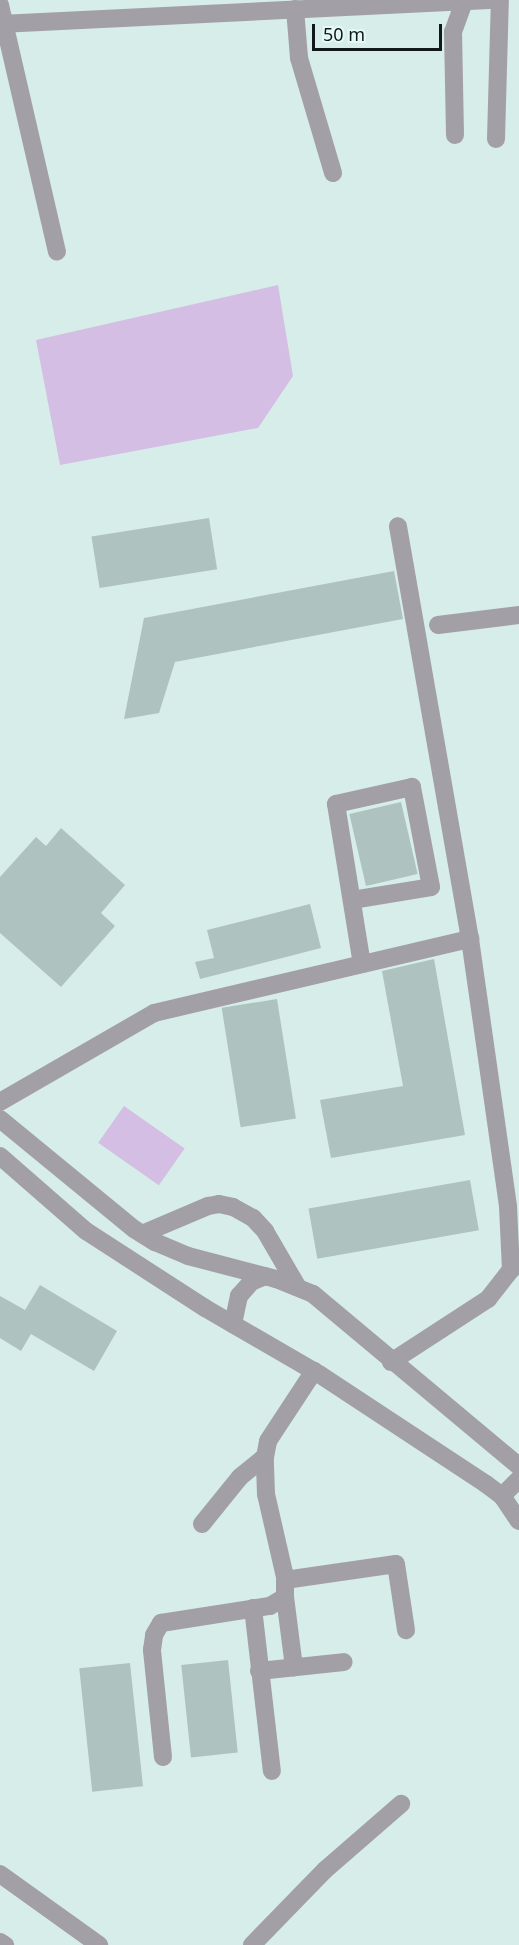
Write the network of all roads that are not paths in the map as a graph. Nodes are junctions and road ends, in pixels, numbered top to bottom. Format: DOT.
graph roads {
  1 [pos="489,0"];
  2 [pos="500,0"];
  3 [pos="464,1"];
  4 [pos="0,5"];
  5 [pos="295,9"];
  6 [pos="2,24"];
  7 [pos="455,135"];
  8 [pos="496,139"];
  9 [pos="333,173"];
  10 [pos="57,252"];
  11 [pos="398,526"];
  12 [pos="519,615"];
  13 [pos="438,625"];
  14 [pos="352,900"];
  15 [pos="470,939"];
  16 [pos="362,964"];
  17 [pos="0,1102"];
  18 [pos="0,1119"];
  19 [pos="0,1156"];
  20 [pos="138,1232"];
  21 [pos="119,1253"];
  22 [pos="265,1276"];
  23 [pos="297,1286"];
  24 [pos="233,1324"];
  25 [pos="391,1362"];
  26 [pos="314,1371"];
  27 [pos="265,1456"];
  28 [pos="519,1466"];
  29 [pos="519,1479"];
  30 [pos="502,1497"];
  31 [pos="519,1521"];
  32 [pos="202,1524"];
  33 [pos="285,1589"];
  34 [pos="253,1608"];
  35 [pos="406,1630"];
  36 [pos="344,1662"];
  37 [pos="294,1667"];
  38 [pos="259,1671"];
  39 [pos="163,1756"];
  40 [pos="272,1771"];
  41 [pos="400,1804"];
  42 [pos="0,1874"];
  43 [pos="28,1896"];
  44 [pos="0,1942"];
  45 [pos="4,1945"];
  46 [pos="84,1945"];
  47 [pos="99,1945"];
  48 [pos="252,1945"];
  1 -- 3 [label="street"];
  2 -- 8 [label="street"];
  3 -- 5 [label="street"];
  3 -- 7 [label="street"];
  4 -- 6 [label="street"];
  5 -- 6 [label="street"];
  5 -- 9 [label="street"];
  6 -- 10 [label="street"];
  11 -- 15 [label="street"];
  12 -- 13 [label="street"];
  14 -- 14 [label="street"];
  14 -- 16 [label="street"];
  15 -- 16 [label="street"];
  15 -- 25 [label="street"];
  16 -- 17 [label="street"];
  18 -- 20 [label="street"];
  19 -- 21 [label="street"];
  20 -- 21 [label="street"];
  20 -- 22 [label="street"];
  20 -- 23 [label="street"];
  21 -- 24 [label="street"];
  22 -- 23 [label="street"];
  22 -- 24 [label="street"];
  23 -- 25 [label="street"];
  24 -- 26 [label="street"];
  25 -- 28 [label="street"];
  26 -- 27 [label="street"];
  26 -- 30 [label="street"];
  27 -- 32 [label="street"];
  27 -- 33 [label="street"];
  29 -- 30 [label="street"];
  30 -- 31 [label="street"];
  33 -- 34 [label="street"];
  33 -- 35 [label="street"];
  33 -- 37 [label="street"];
  34 -- 38 [label="street"];
  34 -- 39 [label="street"];
  36 -- 37 [label="street"];
  37 -- 38 [label="street"];
  38 -- 40 [label="street"];
  41 -- 48 [label="street"];
  42 -- 43 [label="street"];
  43 -- 46 [label="street"];
  43 -- 47 [label="street"];
  44 -- 45 [label="street"];
}
